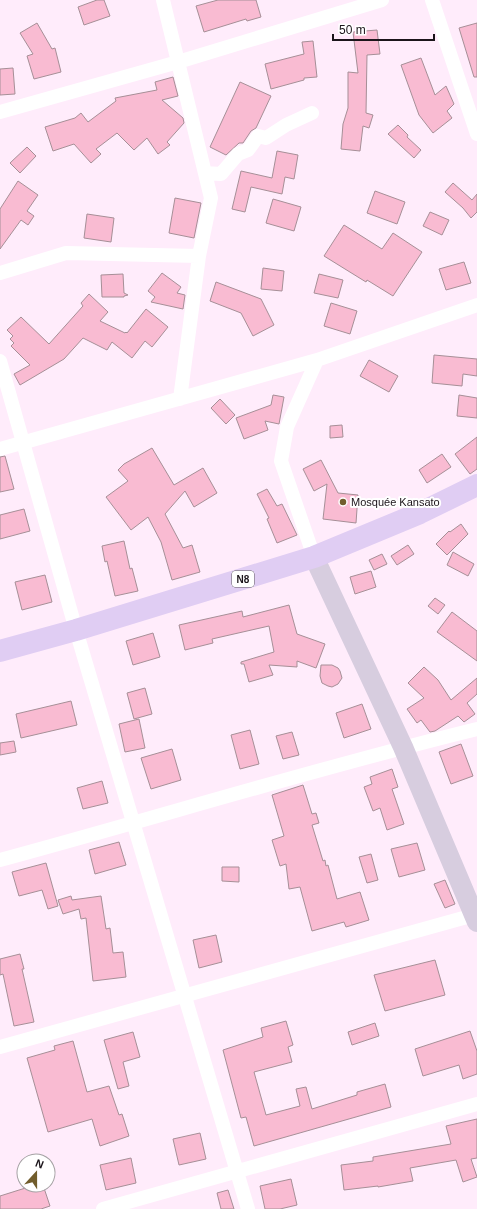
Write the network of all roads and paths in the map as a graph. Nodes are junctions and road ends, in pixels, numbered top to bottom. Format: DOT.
graph roads {
  1 [pos="163,0"];
  2 [pos="382,0"];
  3 [pos="432,0"];
  4 [pos="178,62"];
  5 [pos="0,112"];
  6 [pos="312,113"];
  7 [pos="477,134"];
  8 [pos="205,173"];
  9 [pos="199,256"];
  10 [pos="0,273"];
  11 [pos="477,305"];
  12 [pos="317,360"];
  13 [pos="0,361"];
  14 [pos="180,399"];
  15 [pos="23,442"];
  16 [pos="0,449"];
  17 [pos="477,484"];
  18 [pos="314,557"];
  19 [pos="76,630"];
  20 [pos="0,651"];
  21 [pos="477,729"];
  22 [pos="403,747"];
  23 [pos="133,824"];
  24 [pos="0,860"];
  25 [pos="476,918"];
  26 [pos="184,996"];
  27 [pos="0,1047"];
  28 [pos="477,1104"];
  29 [pos="237,1172"];
  30 [pos="103,1209"];
  31 [pos="248,1209"];
  1 -- 4 [label="street"];
  2 -- 4 [label="street"];
  3 -- 7 [label="street"];
  4 -- 5 [label="street"];
  4 -- 8 [label="street"];
  6 -- 8 [label="street"];
  8 -- 9 [label="street"];
  9 -- 10 [label="street"];
  9 -- 14 [label="street"];
  11 -- 12 [label="street"];
  12 -- 14 [label="street"];
  12 -- 18 [label="street"];
  13 -- 15 [label="street"];
  14 -- 15 [label="street"];
  15 -- 16 [label="street"];
  15 -- 19 [label="street"];
  17 -- 18 [label="main road, N8"];
  18 -- 19 [label="main road, N8"];
  18 -- 22 [label="street"];
  19 -- 20 [label="main road, N8"];
  19 -- 23 [label="street"];
  21 -- 22 [label="street"];
  22 -- 23 [label="street"];
  22 -- 25 [label="street"];
  23 -- 24 [label="street"];
  23 -- 26 [label="street"];
  25 -- 26 [label="street"];
  26 -- 27 [label="street"];
  26 -- 29 [label="street"];
  28 -- 29 [label="street"];
  29 -- 30 [label="street"];
  29 -- 31 [label="street"];
}
